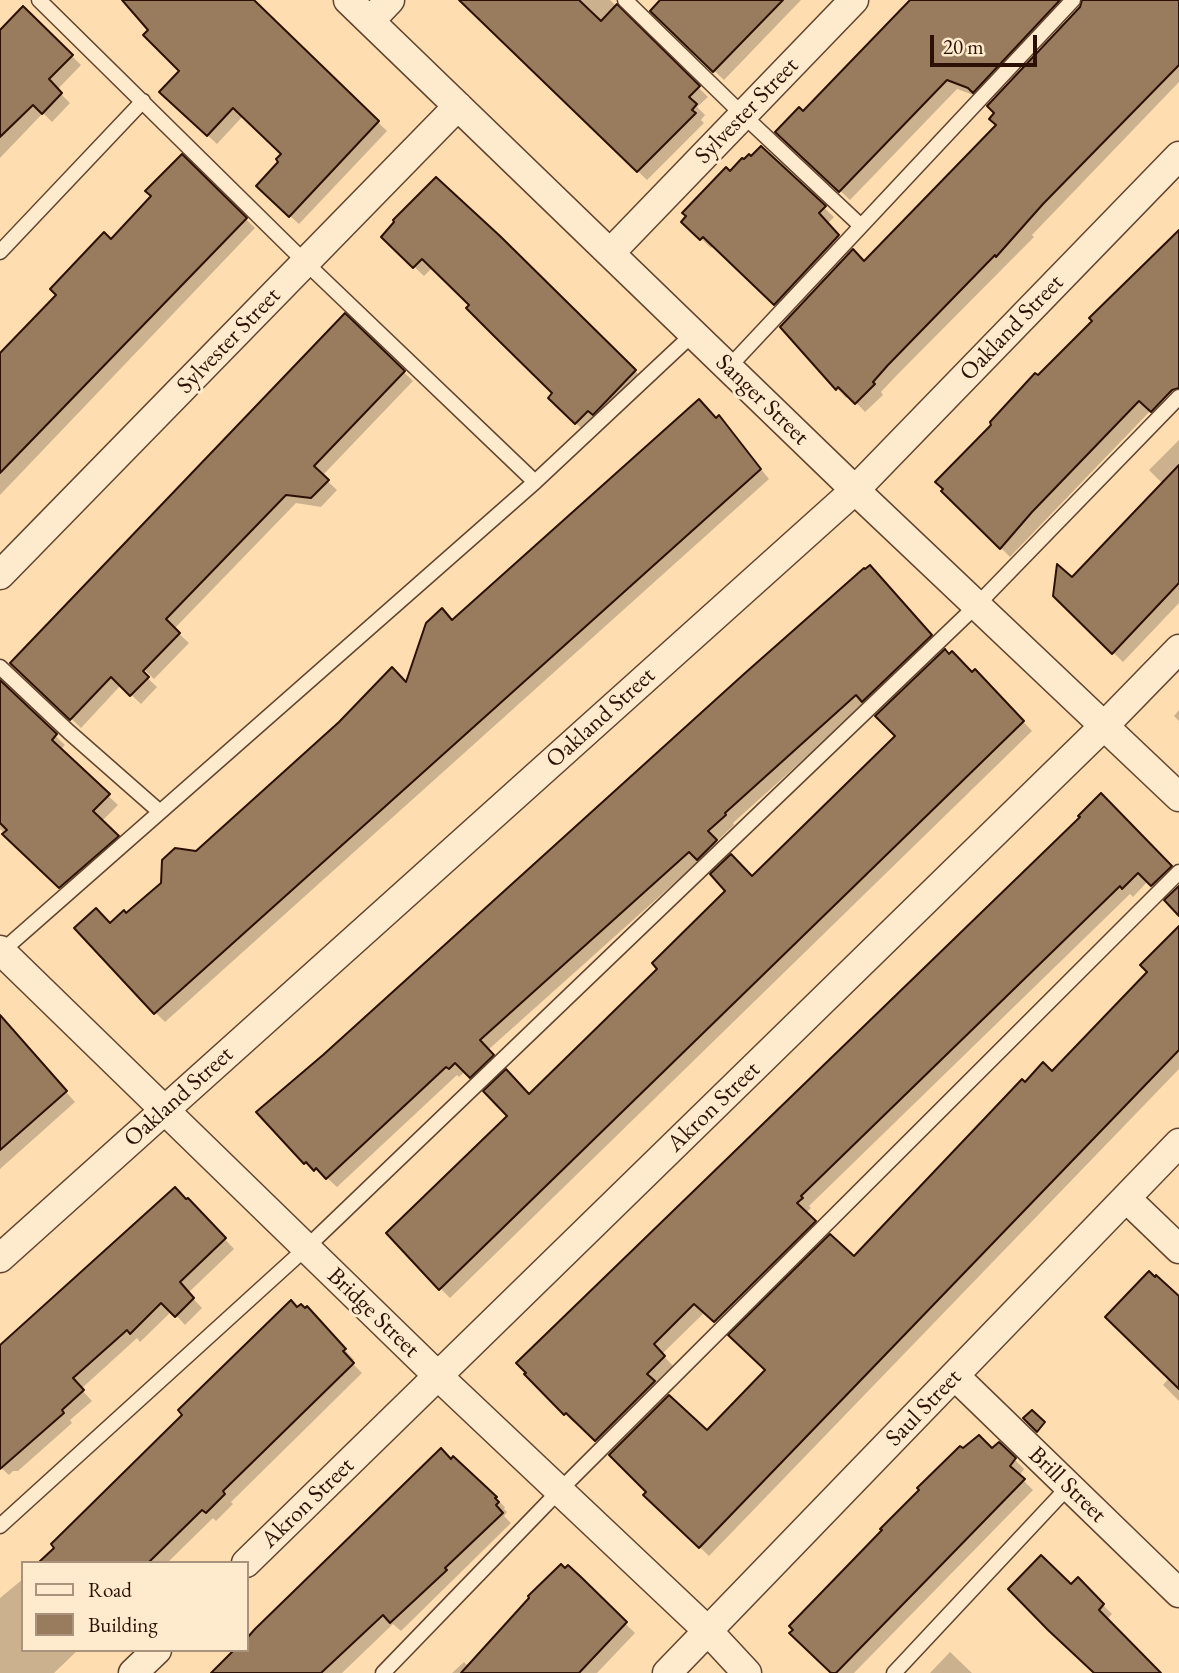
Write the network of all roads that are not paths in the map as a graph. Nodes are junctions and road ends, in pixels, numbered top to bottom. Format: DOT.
graph roads {
  1 [pos="39,0"];
  2 [pos="348,0"];
  3 [pos="390,0"];
  4 [pos="625,0"];
  5 [pos="853,0"];
  6 [pos="1073,0"];
  7 [pos="370,21"];
  8 [pos="142,101"];
  9 [pos="458,106"];
  10 [pos="743,115"];
  11 [pos="1179,156"];
  12 [pos="861,226"];
  13 [pos="0,252"];
  14 [pos="611,252"];
  15 [pos="306,263"];
  16 [pos="694,333"];
  17 [pos="729,367"];
  18 [pos="1179,397"];
  19 [pos="535,482"];
  20 [pos="855,490"];
  21 [pos="0,575"];
  22 [pos="977,605"];
  23 [pos="1179,649"];
  24 [pos="0,667"];
  25 [pos="1105,725"];
  26 [pos="1179,797"];
  27 [pos="160,812"];
  28 [pos="1179,872"];
  29 [pos="1,951"];
  30 [pos="164,1110"];
  31 [pos="1179,1143"];
  32 [pos="1126,1198"];
  33 [pos="306,1248"];
  34 [pos="1179,1249"];
  35 [pos="0,1258"];
  36 [pos="438,1376"];
  37 [pos="955,1376"];
  38 [pos="1069,1486"];
  39 [pos="559,1491"];
  40 [pos="0,1526"];
  41 [pos="248,1561"];
  42 [pos="1179,1593"];
  43 [pos="708,1631"];
  44 [pos="155,1652"];
  45 [pos="133,1673"];
  46 [pos="383,1673"];
  47 [pos="667,1673"];
  48 [pos="747,1673"];
  49 [pos="894,1673"];
  1 -- 8 [label="lane"];
  2 -- 7 [label="street, Sanger Street"];
  3 -- 7 [label="street"];
  4 -- 10 [label="lane"];
  5 -- 10 [label="street, Sylvester Street"];
  6 -- 12 [label="lane"];
  7 -- 9 [label="street, Sanger Street"];
  8 -- 13 [label="lane"];
  8 -- 15 [label="lane"];
  9 -- 14 [label="street, Sanger Street"];
  9 -- 15 [label="street, Sylvester Street"];
  10 -- 12 [label="lane"];
  10 -- 14 [label="street, Sylvester Street"];
  11 -- 20 [label="street, Oakland Street"];
  12 -- 17 [label="lane"];
  14 -- 16 [label="street, Sanger Street"];
  15 -- 19 [label="lane"];
  15 -- 21 [label="street, Sylvester Street"];
  16 -- 17 [label="street, Sanger Street"];
  16 -- 19 [label="lane"];
  17 -- 20 [label="street, Sanger Street"];
  18 -- 22 [label="lane"];
  19 -- 27 [label="lane"];
  20 -- 22 [label="street, Sanger Street"];
  20 -- 30 [label="street, Oakland Street"];
  22 -- 25 [label="street, Sanger Street"];
  22 -- 33 [label="lane"];
  23 -- 25 [label="street, Akron Street"];
  24 -- 27 [label="lane"];
  25 -- 26 [label="street, Sanger Street"];
  25 -- 36 [label="street, Akron Street"];
  27 -- 29 [label="lane"];
  28 -- 39 [label="lane"];
  29 -- 30 [label="street, Bridge Street"];
  30 -- 33 [label="street, Bridge Street"];
  30 -- 35 [label="street, Oakland Street"];
  31 -- 32 [label="street, Saul Street"];
  32 -- 34 [label="street"];
  32 -- 37 [label="street, Saul Street"];
  33 -- 36 [label="street, Bridge Street"];
  33 -- 40 [label="lane"];
  36 -- 39 [label="street, Bridge Street"];
  36 -- 41 [label="street, Akron Street"];
  37 -- 38 [label="street, Brill Street"];
  37 -- 43 [label="street, Saul Street"];
  38 -- 42 [label="street, Brill Street"];
  38 -- 49 [label="lane"];
  39 -- 43 [label="street, Bridge Street"];
  39 -- 46 [label="lane"];
  43 -- 47 [label="street, Saul Street"];
  43 -- 48 [label="street, Bridge Street"];
  44 -- 45 [label="street"];
}
